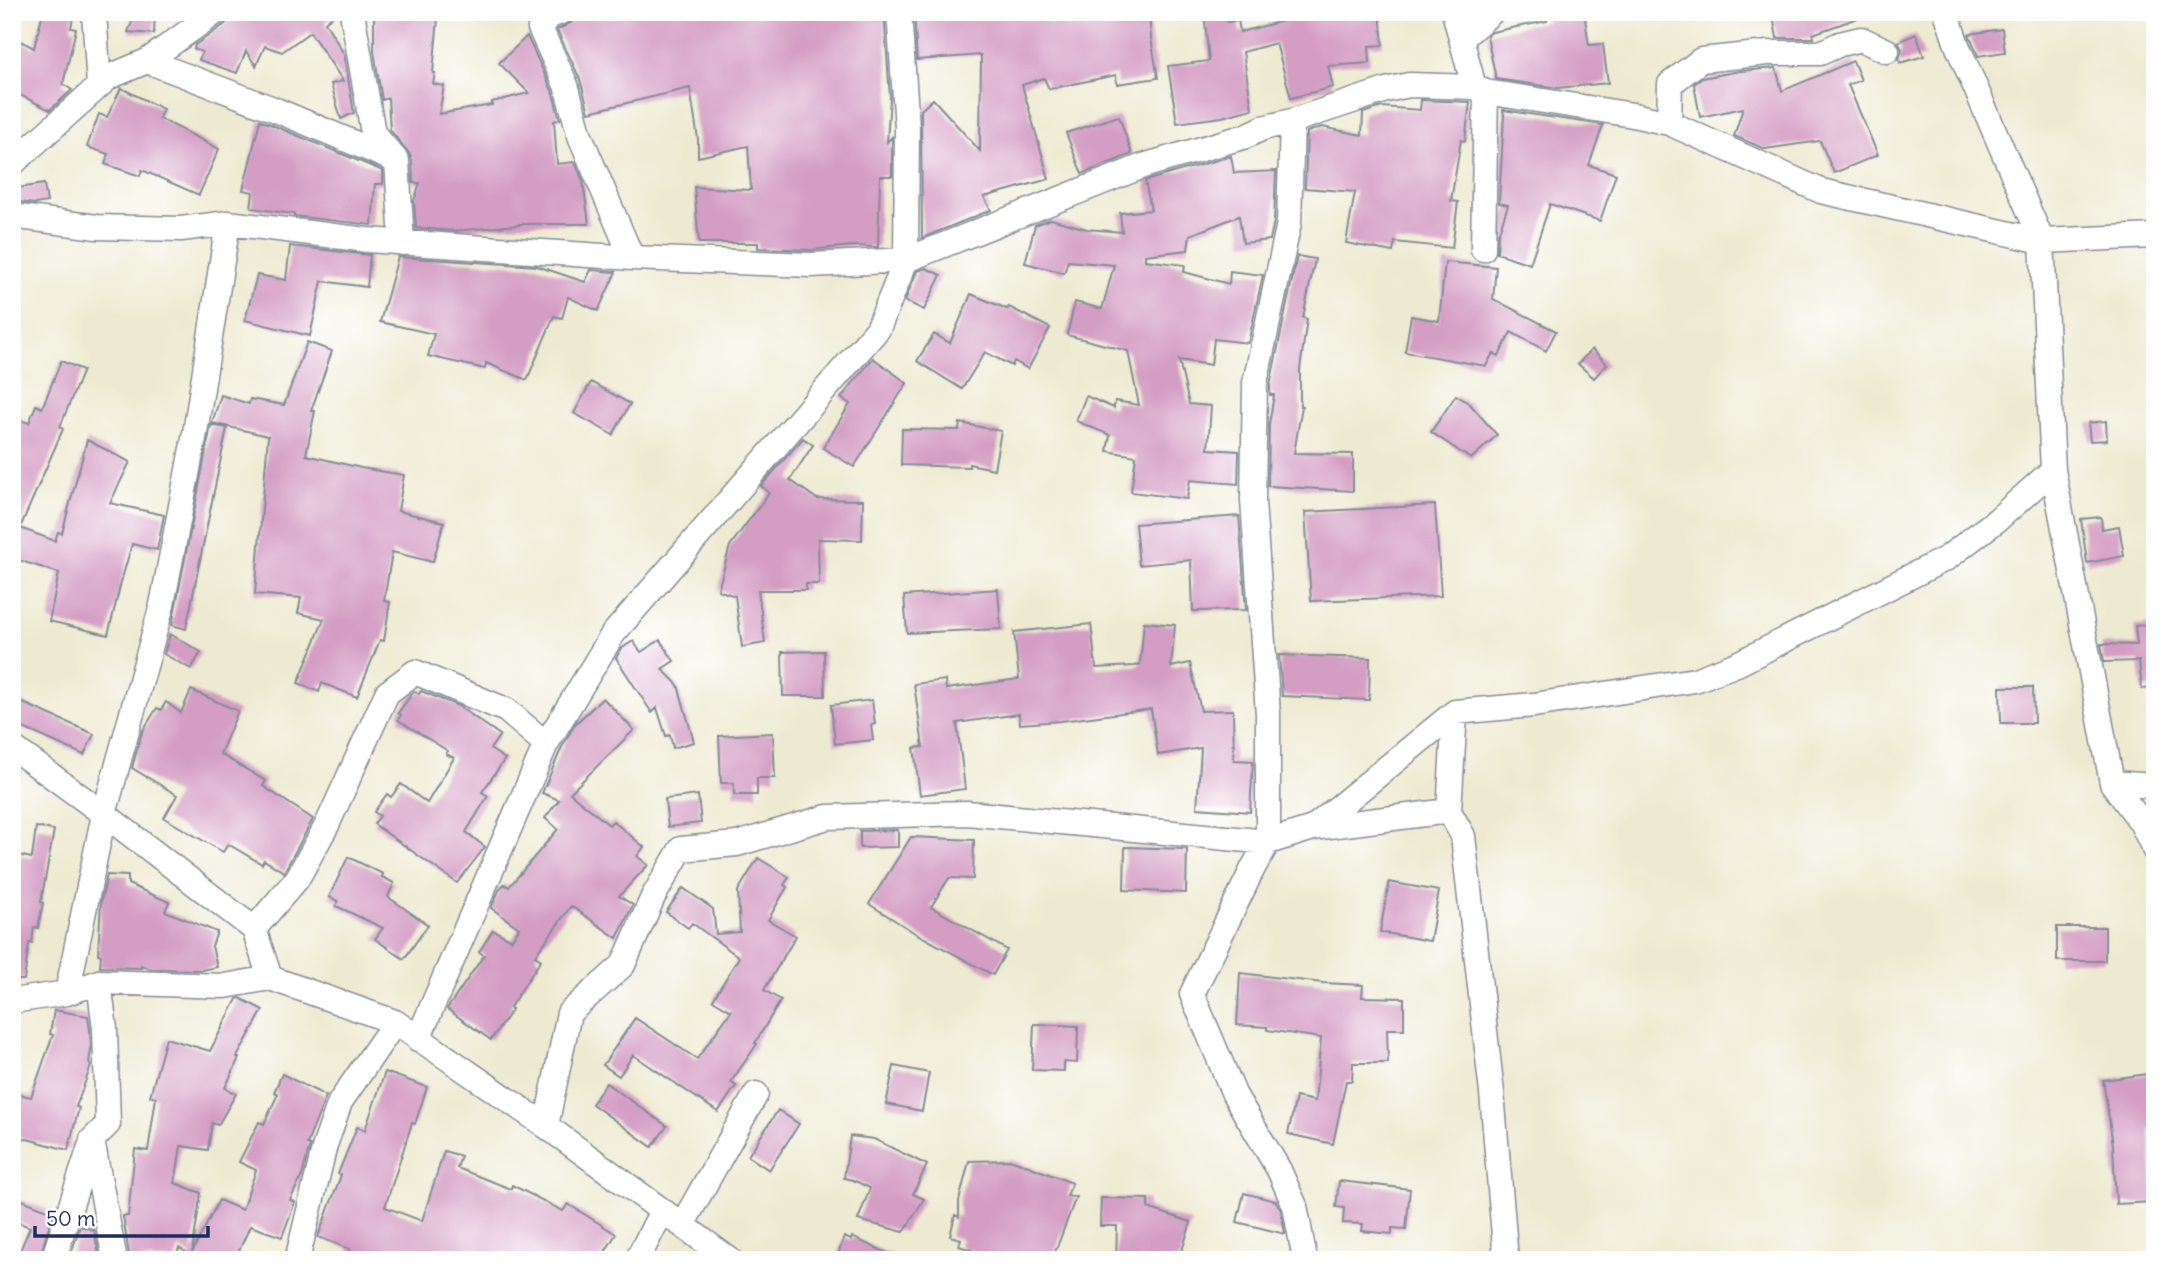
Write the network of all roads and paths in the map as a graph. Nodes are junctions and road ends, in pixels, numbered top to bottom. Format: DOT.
graph roads {
  1 [pos="94,12"];
  2 [pos="216,12"];
  3 [pos="352,12"];
  4 [pos="561,12"];
  5 [pos="899,12"];
  6 [pos="1454,12"];
  7 [pos="1492,12"];
  8 [pos="1946,12"];
  9 [pos="1461,39"];
  10 [pos="1887,51"];
  11 [pos="147,61"];
  12 [pos="99,85"];
  13 [pos="1480,90"];
  14 [pos="1292,121"];
  15 [pos="1669,123"];
  16 [pos="397,161"];
  17 [pos="12,164"];
  18 [pos="12,216"];
  19 [pos="228,223"];
  20 [pos="2155,236"];
  21 [pos="2042,241"];
  22 [pos="402,243"];
  23 [pos="1483,249"];
  24 [pos="632,258"];
  25 [pos="905,260"];
  26 [pos="2053,470"];
  27 [pos="1455,712"];
  28 [pos="546,744"];
  29 [pos="12,747"];
  30 [pos="2112,783"];
  31 [pos="2155,786"];
  32 [pos="1449,811"];
  33 [pos="104,814"];
  34 [pos="1314,828"];
  35 [pos="1268,842"];
  36 [pos="2155,851"];
  37 [pos="254,929"];
  38 [pos="270,978"];
  39 [pos="99,982"];
  40 [pos="67,993"];
  41 [pos="12,1001"];
  42 [pos="395,1023"];
  43 [pos="418,1039"];
  44 [pos="756,1094"];
  45 [pos="546,1126"];
  46 [pos="92,1140"];
  47 [pos="662,1211"];
  48 [pos="682,1226"];
  49 [pos="53,1260"];
  50 [pos="115,1260"];
  51 [pos="297,1260"];
  52 [pos="638,1260"];
  53 [pos="730,1260"];
  54 [pos="1305,1260"];
  55 [pos="1506,1260"];
  1 -- 12 [label="street"];
  2 -- 11 [label="street"];
  3 -- 16 [label="street"];
  4 -- 24 [label="street"];
  5 -- 25 [label="street"];
  6 -- 9 [label="street"];
  7 -- 9 [label="street"];
  8 -- 21 [label="street"];
  9 -- 13 [label="street"];
  10 -- 15 [label="street"];
  11 -- 12 [label="street"];
  11 -- 16 [label="street"];
  12 -- 17 [label="street"];
  13 -- 14 [label="street"];
  13 -- 15 [label="street"];
  13 -- 23 [label="street"];
  14 -- 25 [label="street"];
  14 -- 35 [label="street"];
  15 -- 21 [label="street"];
  16 -- 22 [label="street"];
  18 -- 19 [label="street"];
  19 -- 22 [label="street"];
  19 -- 33 [label="street"];
  20 -- 21 [label="street"];
  21 -- 26 [label="street"];
  22 -- 24 [label="street"];
  24 -- 25 [label="street"];
  25 -- 28 [label="street"];
  26 -- 27 [label="street"];
  26 -- 30 [label="street"];
  27 -- 32 [label="street"];
  27 -- 34 [label="street"];
  28 -- 37 [label="street"];
  28 -- 43 [label="street"];
  29 -- 33 [label="street"];
  30 -- 31 [label="street"];
  30 -- 36 [label="street"];
  32 -- 34 [label="street"];
  32 -- 55 [label="street"];
  33 -- 37 [label="street"];
  33 -- 40 [label="street"];
  34 -- 35 [label="street"];
  35 -- 45 [label="street"];
  35 -- 54 [label="street"];
  37 -- 38 [label="street"];
  38 -- 39 [label="street"];
  38 -- 42 [label="street"];
  39 -- 40 [label="street"];
  39 -- 46 [label="street"];
  40 -- 41 [label="street"];
  42 -- 43 [label="street"];
  42 -- 51 [label="street"];
  43 -- 45 [label="street"];
  44 -- 48 [label="street"];
  45 -- 47 [label="street"];
  46 -- 49 [label="street"];
  46 -- 50 [label="street"];
  47 -- 48 [label="street"];
  47 -- 52 [label="street"];
  48 -- 53 [label="street"];
}
